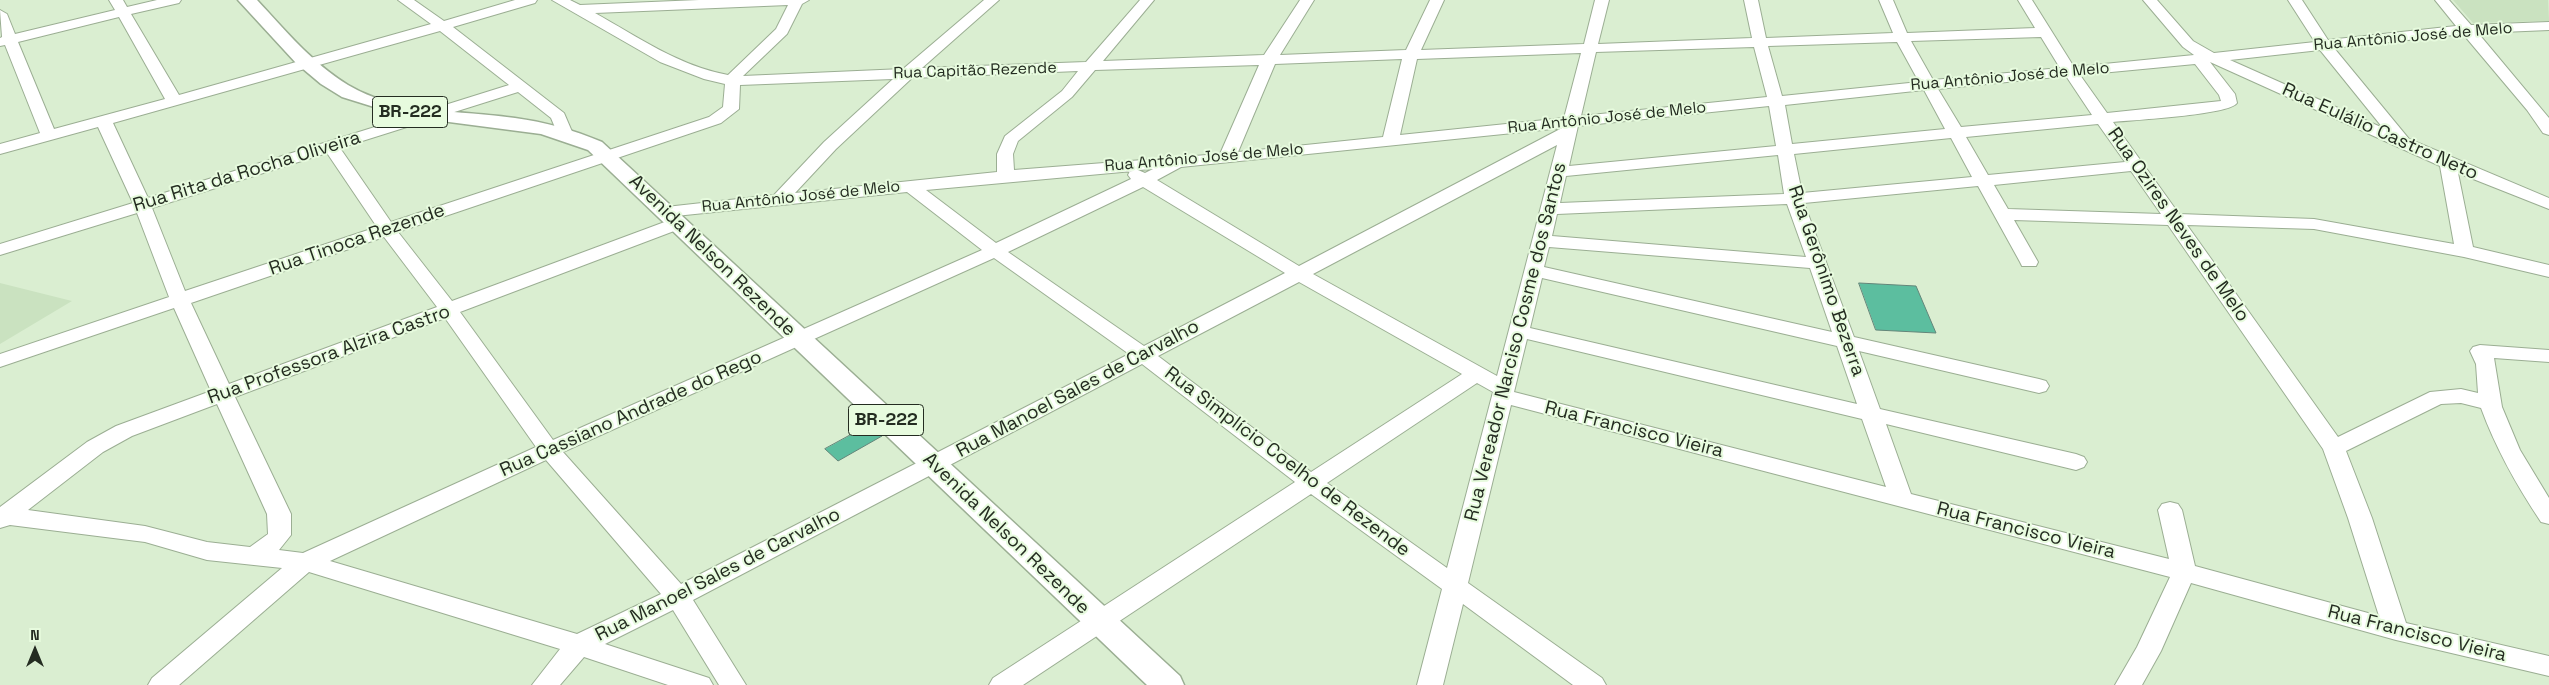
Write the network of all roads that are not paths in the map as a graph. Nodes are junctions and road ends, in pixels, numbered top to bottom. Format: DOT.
graph roads {
  1 [pos="153,0"];
  2 [pos="174,0"];
  3 [pos="248,0"];
  4 [pos="406,0"];
  5 [pos="530,0"];
  6 [pos="559,0"];
  7 [pos="797,0"];
  8 [pos="802,0"];
  9 [pos="992,0"];
  10 [pos="1147,0"];
  11 [pos="1307,0"];
  12 [pos="1437,0"];
  13 [pos="1602,0"];
  14 [pos="1751,0"];
  15 [pos="1886,0"];
  16 [pos="2025,0"];
  17 [pos="2150,0"];
  18 [pos="2295,0"];
  19 [pos="2442,0"];
  20 [pos="120,7"];
  21 [pos="580,9"];
  22 [pos="0,14"];
  23 [pos="441,25"];
  24 [pos="2549,26"];
  25 [pos="2466,30"];
  26 [pos="2046,32"];
  27 [pos="1902,38"];
  28 [pos="4,39"];
  29 [pos="1760,43"];
  30 [pos="2324,45"];
  31 [pos="1590,49"];
  32 [pos="1411,55"];
  33 [pos="2205,58"];
  34 [pos="1270,60"];
  35 [pos="308,65"];
  36 [pos="1092,66"];
  37 [pos="2070,72"];
  38 [pos="908,73"];
  39 [pos="733,81"];
  40 [pos="1930,85"];
  41 [pos="522,86"];
  42 [pos="1776,100"];
  43 [pos="175,102"];
  44 [pos="2549,106"];
  45 [pos="2533,107"];
  46 [pos="430,116"];
  47 [pos="2104,118"];
  48 [pos="104,122"];
  49 [pos="1570,127"];
  50 [pos="2549,130"];
  51 [pos="1958,133"];
  52 [pos="565,134"];
  53 [pos="49,136"];
  54 [pos="1390,141"];
  55 [pos="2404,143"];
  56 [pos="331,146"];
  57 [pos="0,149"];
  58 [pos="1784,149"];
  59 [pos="606,155"];
  60 [pos="1227,158"];
  61 [pos="1184,161"];
  62 [pos="2448,163"];
  63 [pos="1125,165"];
  64 [pos="2136,166"];
  65 [pos="1559,172"];
  66 [pos="1006,176"];
  67 [pos="1143,180"];
  68 [pos="1981,181"];
  69 [pos="910,186"];
  70 [pos="780,199"];
  71 [pos="1794,199"];
  72 [pos="142,204"];
  73 [pos="2549,204"];
  74 [pos="1549,209"];
  75 [pos="2003,214"];
  76 [pos="671,218"];
  77 [pos="2173,219"];
  78 [pos="387,229"];
  79 [pos="1542,241"];
  80 [pos="0,250"];
  81 [pos="2464,250"];
  82 [pos="995,251"];
  83 [pos="2029,262"];
  84 [pos="1816,263"];
  85 [pos="1533,270"];
  86 [pos="2549,272"];
  87 [pos="1299,274"];
  88 [pos="180,301"];
  89 [pos="449,310"];
  90 [pos="1518,331"];
  91 [pos="799,339"];
  92 [pos="1845,341"];
  93 [pos="1142,354"];
  94 [pos="2549,356"];
  95 [pos="0,361"];
  96 [pos="1475,375"];
  97 [pos="2039,386"];
  98 [pos="1503,392"];
  99 [pos="223,393"];
  100 [pos="2490,403"];
  101 [pos="1872,412"];
  102 [pos="2334,448"];
  103 [pos="549,450"];
  104 [pos="2076,462"];
  105 [pos="934,465"];
  106 [pos="1310,482"];
  107 [pos="1902,499"];
  108 [pos="2170,510"];
  109 [pos="2549,516"];
  110 [pos="2,517"];
  111 [pos="256,556"];
  112 [pos="305,562"];
  113 [pos="2184,572"];
  114 [pos="1454,586"];
  115 [pos="678,597"];
  116 [pos="1097,620"];
  117 [pos="2396,630"];
  118 [pos="579,645"];
  119 [pos="2549,666"];
  120 [pos="161,685"];
  121 [pos="545,685"];
  122 [pos="700,685"];
  123 [pos="733,685"];
  124 [pos="1002,685"];
  125 [pos="1168,685"];
  126 [pos="1430,685"];
  127 [pos="1593,685"];
  128 [pos="2128,685"];
  1 -- 20 [label="street"];
  2 -- 20 [label="street"];
  3 -- 35 [label="main road, BR-222"];
  4 -- 23 [label="street"];
  5 -- 23 [label="street"];
  6 -- 21 [label="street, Rua Capitão Rezende"];
  7 -- 8 [label="street"];
  7 -- 21 [label="street"];
  7 -- 39 [label="street"];
  9 -- 38 [label="street"];
  10 -- 36 [label="street"];
  11 -- 34 [label="street"];
  12 -- 32 [label="street"];
  13 -- 31 [label="street, Rua Vereador Narciso Cosme dos Santos"];
  14 -- 29 [label="street, Rua Gerônimo Bezerra"];
  15 -- 27 [label="street"];
  16 -- 26 [label="street, Rua Ozires Neves de Melo"];
  17 -- 33 [label="street, Rua Eulálio Castro Neto"];
  18 -- 30 [label="street"];
  19 -- 25 [label="street"];
  20 -- 28 [label="street"];
  20 -- 43 [label="street"];
  21 -- 39 [label="street, Rua Capitão Rezende"];
  22 -- 28 [label="street"];
  23 -- 35 [label="street"];
  23 -- 41 [label="street"];
  24 -- 25 [label="street, Rua Antônio José de Melo"];
  25 -- 30 [label="street, Rua Antônio José de Melo"];
  25 -- 45 [label="street"];
  26 -- 27 [label="street, Rua Capitão Rezende"];
  26 -- 37 [label="street, Rua Ozires Neves de Melo"];
  27 -- 29 [label="street, Rua Capitão Rezende"];
  27 -- 40 [label="street"];
  28 -- 53 [label="street"];
  29 -- 31 [label="street, Rua Capitão Rezende"];
  29 -- 42 [label="street, Rua Gerônimo Bezerra"];
  30 -- 33 [label="street, Rua Antônio José de Melo"];
  30 -- 55 [label="street"];
  31 -- 32 [label="street, Rua Capitão Rezende"];
  31 -- 49 [label="street, Rua Vereador Narciso Cosme dos Santos"];
  32 -- 34 [label="street, Rua Capitão Rezende"];
  32 -- 54 [label="street"];
  33 -- 37 [label="street, Rua Antônio José de Melo"];
  33 -- 47 [label="street"];
  33 -- 55 [label="street, Rua Eulálio Castro Neto"];
  34 -- 36 [label="street, Rua Capitão Rezende"];
  34 -- 60 [label="street"];
  35 -- 43 [label="street"];
  35 -- 46 [label="main road, BR-222"];
  36 -- 38 [label="street, Rua Capitão Rezende"];
  36 -- 66 [label="street"];
  37 -- 40 [label="street, Rua Antônio José de Melo"];
  37 -- 47 [label="street, Rua Ozires Neves de Melo"];
  38 -- 39 [label="street, Rua Capitão Rezende"];
  38 -- 70 [label="street"];
  39 -- 59 [label="street, Rua Tinoca Rezende"];
  40 -- 42 [label="street, Rua Antônio José de Melo"];
  40 -- 51 [label="street"];
  41 -- 46 [label="street, Rua Rita da Rocha Oliveira"];
  41 -- 52 [label="street"];
  42 -- 49 [label="street, Rua Antônio José de Melo"];
  42 -- 58 [label="street, Rua Gerônimo Bezerra"];
  43 -- 48 [label="street"];
  44 -- 45 [label="street"];
  45 -- 50 [label="street"];
  46 -- 52 [label="main road, BR-222"];
  46 -- 56 [label="street, Rua Rita da Rocha Oliveira"];
  47 -- 51 [label="street"];
  47 -- 64 [label="street, Rua Ozires Neves de Melo"];
  48 -- 53 [label="street"];
  48 -- 72 [label="street"];
  49 -- 54 [label="street, Rua Antônio José de Melo"];
  49 -- 65 [label="street, Rua Vereador Narciso Cosme dos Santos"];
  49 -- 87 [label="street, Rua Manoel Sales de Carvalho"];
  51 -- 58 [label="street"];
  51 -- 68 [label="street"];
  52 -- 59 [label="main road, BR-222"];
  53 -- 57 [label="street"];
  54 -- 60 [label="street, Rua Antônio José de Melo"];
  55 -- 62 [label="street, Rua Eulálio Castro Neto"];
  56 -- 72 [label="street, Rua Rita da Rocha Oliveira"];
  56 -- 78 [label="street"];
  58 -- 65 [label="street"];
  58 -- 71 [label="street, Rua Gerônimo Bezerra"];
  59 -- 76 [label="main road, Avenida Nelson Rezende / BR-222"];
  59 -- 78 [label="street, Rua Tinoca Rezende"];
  60 -- 61 [label="street, Rua Antônio José de Melo"];
  61 -- 63 [label="street, Rua Antônio José de Melo"];
  61 -- 67 [label="street, Rua Cassiano Andrade do Rego"];
  62 -- 73 [label="street, Rua Eulálio Castro Neto"];
  62 -- 81 [label="street"];
  63 -- 66 [label="street, Rua Antônio José de Melo"];
  63 -- 67 [label="street, Rua Francisco Vieira"];
  64 -- 68 [label="street"];
  64 -- 77 [label="street, Rua Ozires Neves de Melo"];
  65 -- 74 [label="street, Rua Vereador Narciso Cosme dos Santos"];
  66 -- 69 [label="street, Rua Antônio José de Melo"];
  67 -- 82 [label="street, Rua Cassiano Andrade do Rego"];
  67 -- 87 [label="street, Rua Francisco Vieira"];
  68 -- 71 [label="street"];
  68 -- 75 [label="street"];
  69 -- 70 [label="street, Rua Antônio José de Melo"];
  69 -- 82 [label="street, Rua Simplício Coelho de Rezende"];
  70 -- 76 [label="street, Rua Antônio José de Melo"];
  71 -- 74 [label="street"];
  71 -- 84 [label="street, Rua Gerônimo Bezerra"];
  72 -- 80 [label="street, Rua Rita da Rocha Oliveira"];
  72 -- 88 [label="street"];
  74 -- 79 [label="street, Rua Vereador Narciso Cosme dos Santos"];
  75 -- 77 [label="street"];
  75 -- 83 [label="street"];
  76 -- 89 [label="street, Rua Professora Alzira Castro"];
  76 -- 91 [label="main road, Avenida Nelson Rezende / BR-222"];
  77 -- 81 [label="street"];
  77 -- 102 [label="street, Rua Ozires Neves de Melo"];
  78 -- 88 [label="street, Rua Tinoca Rezende"];
  78 -- 89 [label="street"];
  79 -- 84 [label="street"];
  79 -- 85 [label="street, Rua Vereador Narciso Cosme dos Santos"];
  81 -- 86 [label="street"];
  82 -- 91 [label="street, Rua Cassiano Andrade do Rego"];
  82 -- 93 [label="street, Rua Simplício Coelho de Rezende"];
  84 -- 92 [label="street, Rua Gerônimo Bezerra"];
  85 -- 90 [label="street, Rua Vereador Narciso Cosme dos Santos"];
  85 -- 92 [label="street"];
  87 -- 93 [label="street, Rua Manoel Sales de Carvalho"];
  87 -- 96 [label="street, Rua Francisco Vieira"];
  88 -- 95 [label="street, Rua Tinoca Rezende"];
  88 -- 99 [label="street"];
  89 -- 99 [label="street, Rua Professora Alzira Castro"];
  89 -- 103 [label="street"];
  90 -- 98 [label="street, Rua Vereador Narciso Cosme dos Santos"];
  90 -- 101 [label="street"];
  91 -- 103 [label="street, Rua Cassiano Andrade do Rego"];
  91 -- 105 [label="main road, Avenida Nelson Rezende / BR-222"];
  92 -- 97 [label="street"];
  92 -- 101 [label="street, Rua Gerônimo Bezerra"];
  93 -- 105 [label="street, Rua Manoel Sales de Carvalho"];
  93 -- 106 [label="street, Rua Simplício Coelho de Rezende"];
  94 -- 100 [label="street"];
  96 -- 98 [label="street, Rua Francisco Vieira"];
  96 -- 106 [label="street"];
  98 -- 107 [label="street, Rua Francisco Vieira"];
  98 -- 114 [label="street, Rua Vereador Narciso Cosme dos Santos"];
  99 -- 110 [label="street, Rua Professora Alzira Castro"];
  99 -- 111 [label="street"];
  100 -- 102 [label="street"];
  100 -- 109 [label="street"];
  101 -- 104 [label="street"];
  101 -- 107 [label="street, Rua Gerônimo Bezerra"];
  102 -- 117 [label="street, Rua Ozires Neves de Melo"];
  103 -- 112 [label="street, Rua Cassiano Andrade do Rego"];
  103 -- 115 [label="street"];
  105 -- 115 [label="street, Rua Manoel Sales de Carvalho"];
  105 -- 116 [label="main road, Avenida Nelson Rezende / BR-222"];
  106 -- 114 [label="street, Rua Simplício Coelho de Rezende"];
  106 -- 116 [label="street"];
  107 -- 113 [label="street, Rua Francisco Vieira"];
  108 -- 113 [label="street"];
  110 -- 111 [label="street"];
  111 -- 112 [label="street"];
  112 -- 118 [label="street"];
  112 -- 120 [label="street, Rua Cassiano Andrade do Rego"];
  113 -- 117 [label="street, Rua Francisco Vieira"];
  113 -- 128 [label="street"];
  114 -- 126 [label="street, Rua Vereador Narciso Cosme dos Santos"];
  114 -- 127 [label="street, Rua Simplício Coelho de Rezende"];
  115 -- 118 [label="street, Rua Manoel Sales de Carvalho"];
  115 -- 123 [label="street"];
  116 -- 124 [label="street"];
  116 -- 125 [label="main road, Avenida Nelson Rezende / BR-222"];
  117 -- 119 [label="street, Rua Francisco Vieira"];
  118 -- 121 [label="street, Rua Manoel Sales de Carvalho"];
  118 -- 122 [label="street"];
}
